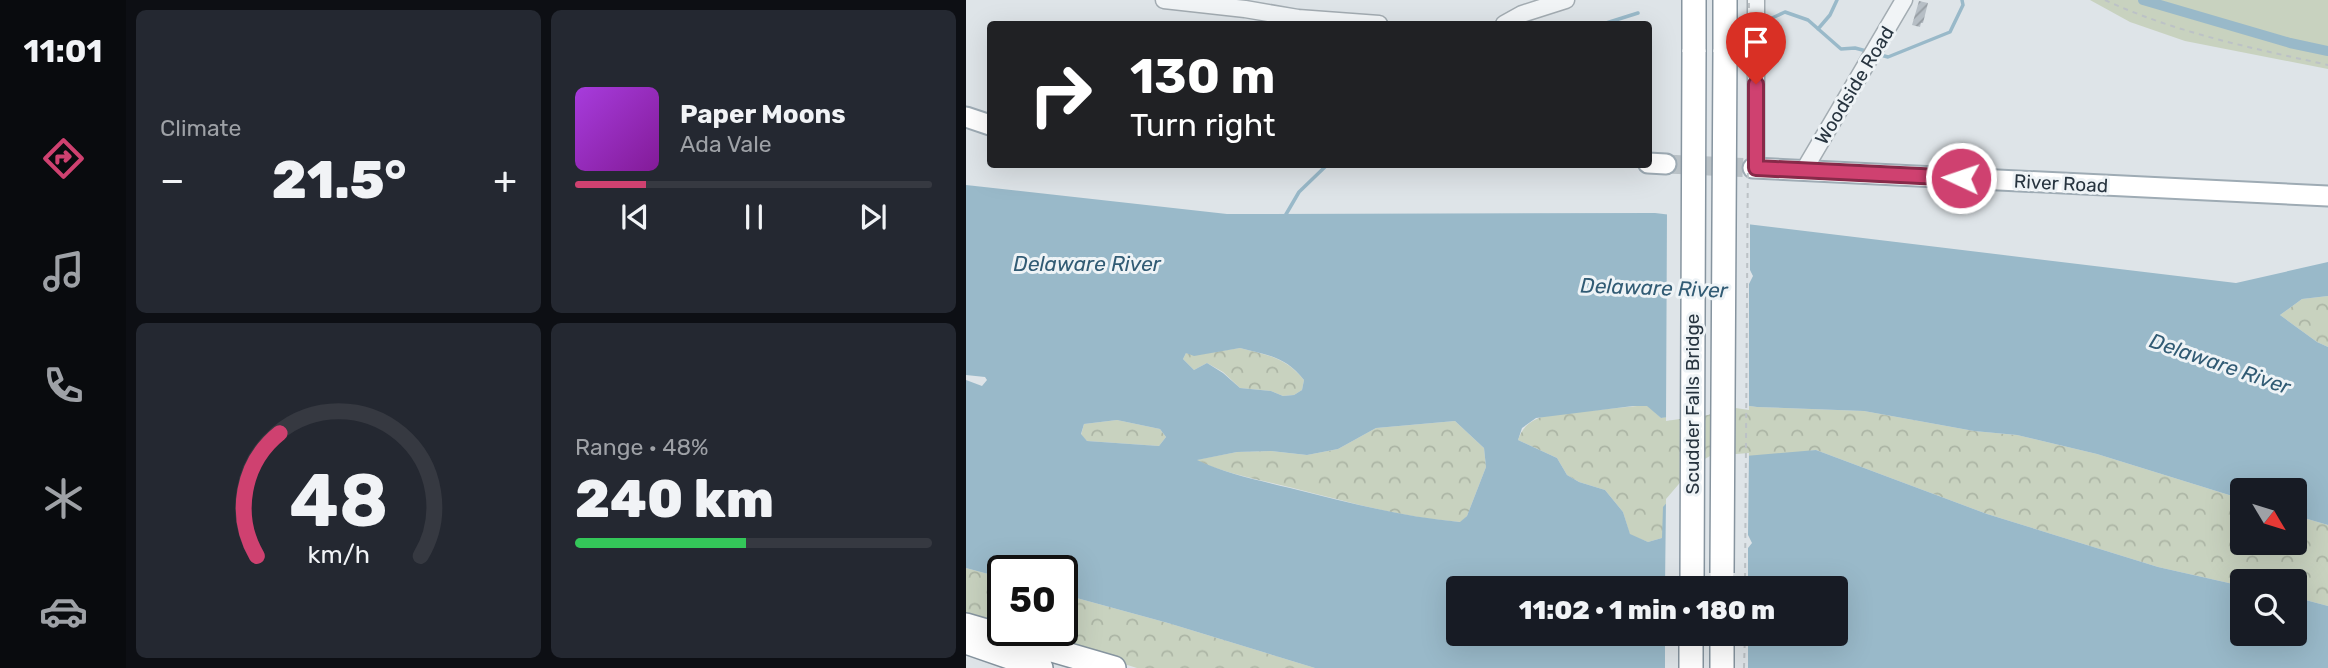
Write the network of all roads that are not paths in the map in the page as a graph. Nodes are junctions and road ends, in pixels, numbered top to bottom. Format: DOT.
graph roads {
  1 [pos="1164,0"];
  2 [pos="1566,0"];
  3 [pos="1694,0"];
  4 [pos="1725,0"];
  5 [pos="1756,0"];
  6 [pos="1904,0"];
  7 [pos="1297,21"];
  8 [pos="1509,21"];
  9 [pos="966,117"];
  10 [pos="987,124"];
  11 [pos="1754,168"];
  12 [pos="1804,170"];
  13 [pos="2328,196"];
  14 [pos="1692,576"];
  15 [pos="1722,576"];
  16 [pos="966,625"];
  17 [pos="966,645"];
  18 [pos="1691,646"];
  19 [pos="1722,646"];
  20 [pos="1063,654"];
  21 [pos="1016,668"];
  22 [pos="1041,668"];
  23 [pos="1093,668"];
  24 [pos="1114,668"];
  25 [pos="1691,668"];
  26 [pos="1722,668"];
  1 -- 7 [label="street"];
  2 -- 8 [label="street"];
  3 -- 14 [label="highway, Scudder Falls Bridge, bridge"];
  4 -- 15 [label="highway, Scudder Falls Bridge, bridge"];
  5 -- 11 [label="street"];
  6 -- 12 [label="street, Woodside Road"];
  9 -- 10 [label="main road"];
  11 -- 12 [label="main road, River Road"];
  12 -- 13 [label="main road, River Road"];
  16 -- 20 [label="highway"];
  17 -- 21 [label="highway"];
  17 -- 22 [label="highway"];
  18 -- 25 [label="highway"];
  19 -- 26 [label="highway"];
  20 -- 23 [label="highway"];
  20 -- 24 [label="highway"];
}
